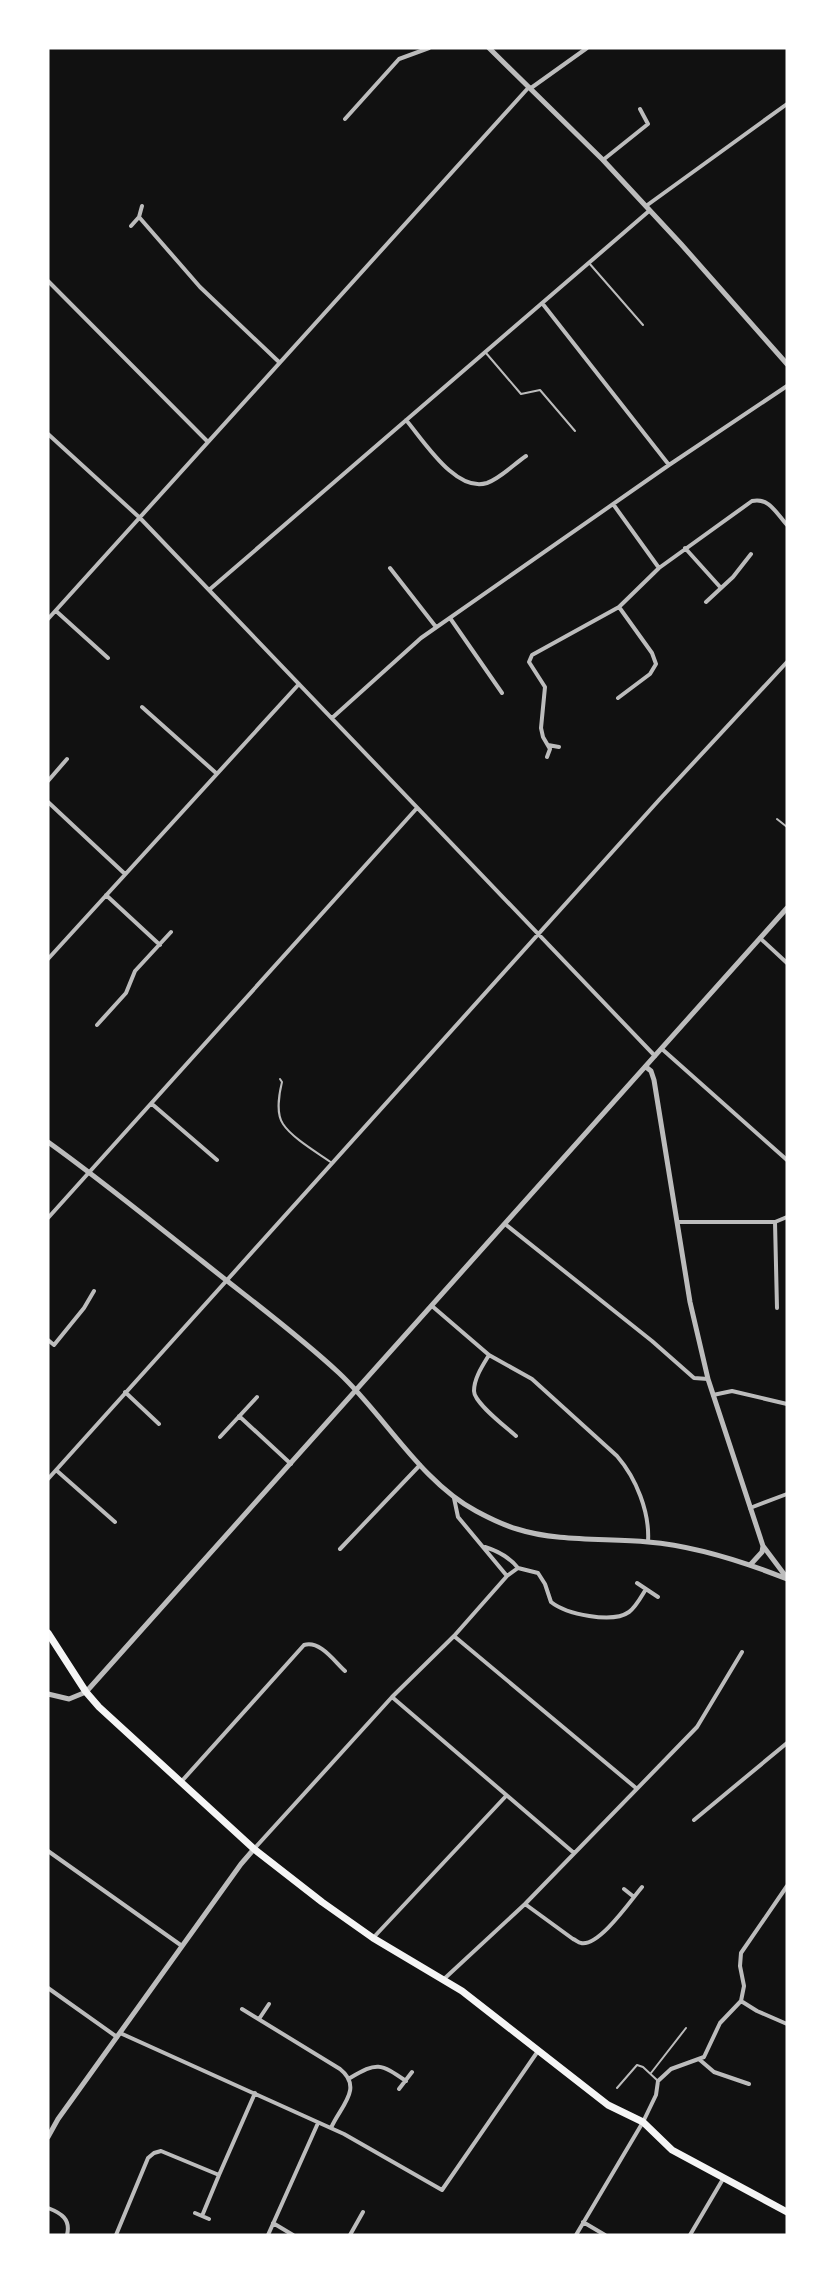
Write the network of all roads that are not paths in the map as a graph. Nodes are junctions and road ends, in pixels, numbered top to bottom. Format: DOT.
graph roads {
  1 [pos="429,48"];
  2 [pos="489,48"];
  3 [pos="587,48"];
  4 [pos="530,88"];
  5 [pos="787,104"];
  6 [pos="640,109"];
  7 [pos="345,119"];
  8 [pos="603,160"];
  9 [pos="142,206"];
  10 [pos="647,208"];
  11 [pos="139,217"];
  12 [pos="131,226"];
  13 [pos="589,263"];
  14 [pos="48,281"];
  15 [pos="542,303"];
  16 [pos="643,326"];
  17 [pos="485,352"];
  18 [pos="279,362"];
  19 [pos="787,364"];
  20 [pos="787,386"];
  21 [pos="406,420"];
  22 [pos="575,430"];
  23 [pos="48,434"];
  24 [pos="208,442"];
  25 [pos="526,456"];
  26 [pos="669,465"];
  27 [pos="613,504"];
  28 [pos="140,518"];
  29 [pos="787,525"];
  30 [pos="685,548"];
  31 [pos="751,554"];
  32 [pos="659,567"];
  33 [pos="390,568"];
  34 [pos="721,588"];
  35 [pos="209,590"];
  36 [pos="706,602"];
  37 [pos="619,608"];
  38 [pos="56,611"];
  39 [pos="450,618"];
  40 [pos="48,619"];
  41 [pos="436,627"];
  42 [pos="108,658"];
  43 [pos="787,662"];
  44 [pos="298,684"];
  45 [pos="502,693"];
  46 [pos="618,698"];
  47 [pos="142,707"];
  48 [pos="332,718"];
  49 [pos="548,745"];
  50 [pos="559,747"];
  51 [pos="547,757"];
  52 [pos="67,759"];
  53 [pos="216,773"];
  54 [pos="48,781"];
  55 [pos="48,802"];
  56 [pos="417,808"];
  57 [pos="777,819"];
  58 [pos="787,827"];
  59 [pos="125,874"];
  60 [pos="106,895"];
  61 [pos="787,908"];
  62 [pos="171,932"];
  63 [pos="537,935"];
  64 [pos="760,938"];
  65 [pos="160,945"];
  66 [pos="48,959"];
  67 [pos="787,963"];
  68 [pos="97,1025"];
  69 [pos="662,1049"];
  70 [pos="655,1056"];
  71 [pos="646,1066"];
  72 [pos="280,1079"];
  73 [pos="152,1104"];
  74 [pos="48,1142"];
  75 [pos="217,1160"];
  76 [pos="787,1160"];
  77 [pos="332,1163"];
  78 [pos="89,1172"];
  79 [pos="787,1217"];
  80 [pos="48,1218"];
  81 [pos="676,1222"];
  82 [pos="775,1222"];
  83 [pos="505,1224"];
  84 [pos="226,1280"];
  85 [pos="94,1291"];
  86 [pos="432,1306"];
  87 [pos="777,1308"];
  88 [pos="48,1340"];
  89 [pos="489,1354"];
  90 [pos="708,1379"];
  91 [pos="357,1390"];
  92 [pos="125,1392"];
  93 [pos="713,1395"];
  94 [pos="257,1397"];
  95 [pos="787,1404"];
  96 [pos="239,1416"];
  97 [pos="159,1424"];
  98 [pos="516,1436"];
  99 [pos="220,1437"];
  100 [pos="291,1464"];
  101 [pos="420,1464"];
  102 [pos="56,1470"];
  103 [pos="48,1479"];
  104 [pos="787,1494"];
  105 [pos="454,1497"];
  106 [pos="750,1508"];
  107 [pos="115,1522"];
  108 [pos="648,1542"];
  109 [pos="763,1546"];
  110 [pos="484,1547"];
  111 [pos="340,1549"];
  112 [pos="751,1564"];
  113 [pos="518,1568"];
  114 [pos="507,1576"];
  115 [pos="787,1578"];
  116 [pos="637,1583"];
  117 [pos="646,1589"];
  118 [pos="657,1597"];
  119 [pos="48,1633"];
  120 [pos="454,1636"];
  121 [pos="742,1652"];
  122 [pos="345,1671"];
  123 [pos="86,1692"];
  124 [pos="48,1694"];
  125 [pos="392,1697"];
  126 [pos="787,1743"];
  127 [pos="181,1782"];
  128 [pos="636,1788"];
  129 [pos="506,1796"];
  130 [pos="694,1820"];
  131 [pos="254,1849"];
  132 [pos="48,1851"];
  133 [pos="574,1853"];
  134 [pos="787,1886"];
  135 [pos="642,1887"];
  136 [pos="624,1889"];
  137 [pos="634,1897"];
  138 [pos="525,1904"];
  139 [pos="374,1938"];
  140 [pos="182,1946"];
  141 [pos="444,1979"];
  142 [pos="48,1988"];
  143 [pos="741,2001"];
  144 [pos="269,2004"];
  145 [pos="242,2008"];
  146 [pos="260,2019"];
  147 [pos="787,2024"];
  148 [pos="686,2028"];
  149 [pos="118,2035"];
  150 [pos="538,2050"];
  151 [pos="700,2060"];
  152 [pos="412,2072"];
  153 [pos="651,2073"];
  154 [pos="350,2078"];
  155 [pos="406,2080"];
  156 [pos="658,2081"];
  157 [pos="749,2084"];
  158 [pos="617,2088"];
  159 [pos="399,2089"];
  160 [pos="255,2093"];
  161 [pos="643,2122"];
  162 [pos="318,2123"];
  163 [pos="331,2127"];
  164 [pos="48,2138"];
  165 [pos="219,2175"];
  166 [pos="723,2179"];
  167 [pos="48,2208"];
  168 [pos="363,2212"];
  169 [pos="787,2212"];
  170 [pos="195,2213"];
  171 [pos="202,2216"];
  172 [pos="209,2219"];
  173 [pos="273,2223"];
  174 [pos="583,2223"];
  175 [pos="67,2235"];
  176 [pos="116,2235"];
  177 [pos="268,2235"];
  178 [pos="293,2235"];
  179 [pos="350,2235"];
  180 [pos="576,2235"];
  181 [pos="605,2235"];
  182 [pos="690,2235"];
  1 -- 7 [label="street"];
  2 -- 4 [label="street"];
  3 -- 4 [label="street"];
  4 -- 8 [label="street"];
  4 -- 18 [label="street"];
  5 -- 10 [label="street"];
  6 -- 8 [label="street"];
  8 -- 10 [label="street"];
  9 -- 11 [label="street"];
  10 -- 13 [label="street"];
  10 -- 19 [label="street"];
  11 -- 12 [label="street"];
  11 -- 18 [label="street"];
  13 -- 15 [label="street"];
  13 -- 16 [label="lane"];
  14 -- 24 [label="street"];
  15 -- 17 [label="street"];
  15 -- 26 [label="street"];
  17 -- 21 [label="street"];
  17 -- 22 [label="lane"];
  18 -- 24 [label="street"];
  20 -- 26 [label="street"];
  21 -- 25 [label="street"];
  21 -- 35 [label="street"];
  23 -- 28 [label="street"];
  24 -- 28 [label="street"];
  26 -- 27 [label="street"];
  27 -- 32 [label="street"];
  27 -- 39 [label="street"];
  28 -- 35 [label="street"];
  28 -- 38 [label="street"];
  29 -- 30 [label="street"];
  30 -- 32 [label="street"];
  30 -- 34 [label="street"];
  31 -- 34 [label="street"];
  32 -- 37 [label="street"];
  33 -- 41 [label="street"];
  34 -- 36 [label="street"];
  35 -- 44 [label="street"];
  37 -- 46 [label="street"];
  37 -- 49 [label="street"];
  38 -- 40 [label="street"];
  38 -- 42 [label="street"];
  39 -- 41 [label="street"];
  39 -- 45 [label="street"];
  41 -- 48 [label="street"];
  43 -- 63 [label="street"];
  44 -- 48 [label="street"];
  44 -- 53 [label="street"];
  47 -- 53 [label="street"];
  48 -- 56 [label="street"];
  49 -- 50 [label="street"];
  49 -- 51 [label="street"];
  52 -- 54 [label="street"];
  53 -- 59 [label="street"];
  55 -- 59 [label="street"];
  56 -- 63 [label="street"];
  56 -- 73 [label="street"];
  57 -- 58 [label="lane"];
  59 -- 60 [label="street"];
  60 -- 65 [label="street"];
  60 -- 66 [label="street"];
  61 -- 64 [label="street"];
  62 -- 65 [label="street"];
  63 -- 70 [label="street"];
  63 -- 77 [label="street"];
  64 -- 67 [label="street"];
  64 -- 69 [label="street"];
  65 -- 68 [label="street"];
  69 -- 70 [label="street"];
  69 -- 76 [label="street"];
  70 -- 71 [label="street"];
  71 -- 81 [label="street"];
  71 -- 83 [label="street"];
  72 -- 77 [label="lane"];
  73 -- 75 [label="street"];
  73 -- 78 [label="street"];
  74 -- 78 [label="street"];
  77 -- 84 [label="street"];
  78 -- 80 [label="street"];
  78 -- 84 [label="street"];
  79 -- 82 [label="street"];
  81 -- 82 [label="street"];
  81 -- 90 [label="street"];
  82 -- 87 [label="street"];
  83 -- 86 [label="street"];
  83 -- 90 [label="street"];
  84 -- 91 [label="street"];
  84 -- 92 [label="street"];
  85 -- 88 [label="street"];
  86 -- 89 [label="street"];
  86 -- 91 [label="street"];
  89 -- 98 [label="street"];
  89 -- 108 [label="street"];
  90 -- 93 [label="street"];
  91 -- 100 [label="street"];
  91 -- 101 [label="street"];
  92 -- 97 [label="street"];
  92 -- 102 [label="street"];
  93 -- 95 [label="street"];
  93 -- 106 [label="street"];
  94 -- 96 [label="street"];
  96 -- 99 [label="street"];
  96 -- 100 [label="street"];
  100 -- 123 [label="street"];
  101 -- 105 [label="street"];
  101 -- 111 [label="street"];
  102 -- 103 [label="street"];
  102 -- 107 [label="street"];
  104 -- 106 [label="street"];
  105 -- 108 [label="street"];
  105 -- 110 [label="street"];
  106 -- 109 [label="street"];
  108 -- 112 [label="street"];
  109 -- 112 [label="street"];
  109 -- 115 [label="street"];
  110 -- 113 [label="street"];
  110 -- 114 [label="street"];
  112 -- 115 [label="street"];
  113 -- 114 [label="street"];
  113 -- 117 [label="street"];
  114 -- 120 [label="street"];
  116 -- 117 [label="street"];
  117 -- 118 [label="street"];
  119 -- 123 [label="main road"];
  120 -- 125 [label="street"];
  120 -- 128 [label="street"];
  121 -- 128 [label="street"];
  122 -- 127 [label="street"];
  123 -- 124 [label="street"];
  123 -- 127 [label="main road"];
  125 -- 129 [label="street"];
  125 -- 131 [label="street"];
  126 -- 130 [label="street"];
  127 -- 131 [label="main road"];
  128 -- 133 [label="street"];
  129 -- 133 [label="street"];
  129 -- 139 [label="street"];
  131 -- 139 [label="main road"];
  131 -- 140 [label="street"];
  132 -- 140 [label="street"];
  133 -- 138 [label="street"];
  134 -- 143 [label="street"];
  135 -- 137 [label="street"];
  136 -- 137 [label="street"];
  137 -- 138 [label="street"];
  138 -- 141 [label="street"];
  139 -- 141 [label="main road"];
  140 -- 149 [label="street"];
  141 -- 150 [label="main road"];
  142 -- 149 [label="street"];
  143 -- 147 [label="street"];
  143 -- 151 [label="street"];
  144 -- 146 [label="street"];
  145 -- 146 [label="street"];
  146 -- 154 [label="street"];
  148 -- 153 [label="lane"];
  149 -- 160 [label="street"];
  149 -- 164 [label="street"];
  150 -- 161 [label="main road"];
  150 -- 163 [label="street"];
  151 -- 156 [label="street"];
  151 -- 157 [label="street"];
  152 -- 155 [label="street"];
  153 -- 156 [label="lane"];
  153 -- 158 [label="lane"];
  154 -- 155 [label="street"];
  154 -- 163 [label="street"];
  155 -- 159 [label="street"];
  156 -- 161 [label="street"];
  160 -- 162 [label="street"];
  160 -- 165 [label="street"];
  161 -- 166 [label="main road"];
  161 -- 174 [label="street"];
  162 -- 163 [label="street"];
  162 -- 173 [label="street"];
  165 -- 171 [label="street"];
  165 -- 176 [label="street"];
  166 -- 169 [label="main road"];
  166 -- 182 [label="street"];
  167 -- 175 [label="street"];
  168 -- 179 [label="street"];
  170 -- 171 [label="street"];
  171 -- 172 [label="street"];
  173 -- 177 [label="street"];
  173 -- 178 [label="street"];
  174 -- 180 [label="street"];
  174 -- 181 [label="street"];
}
